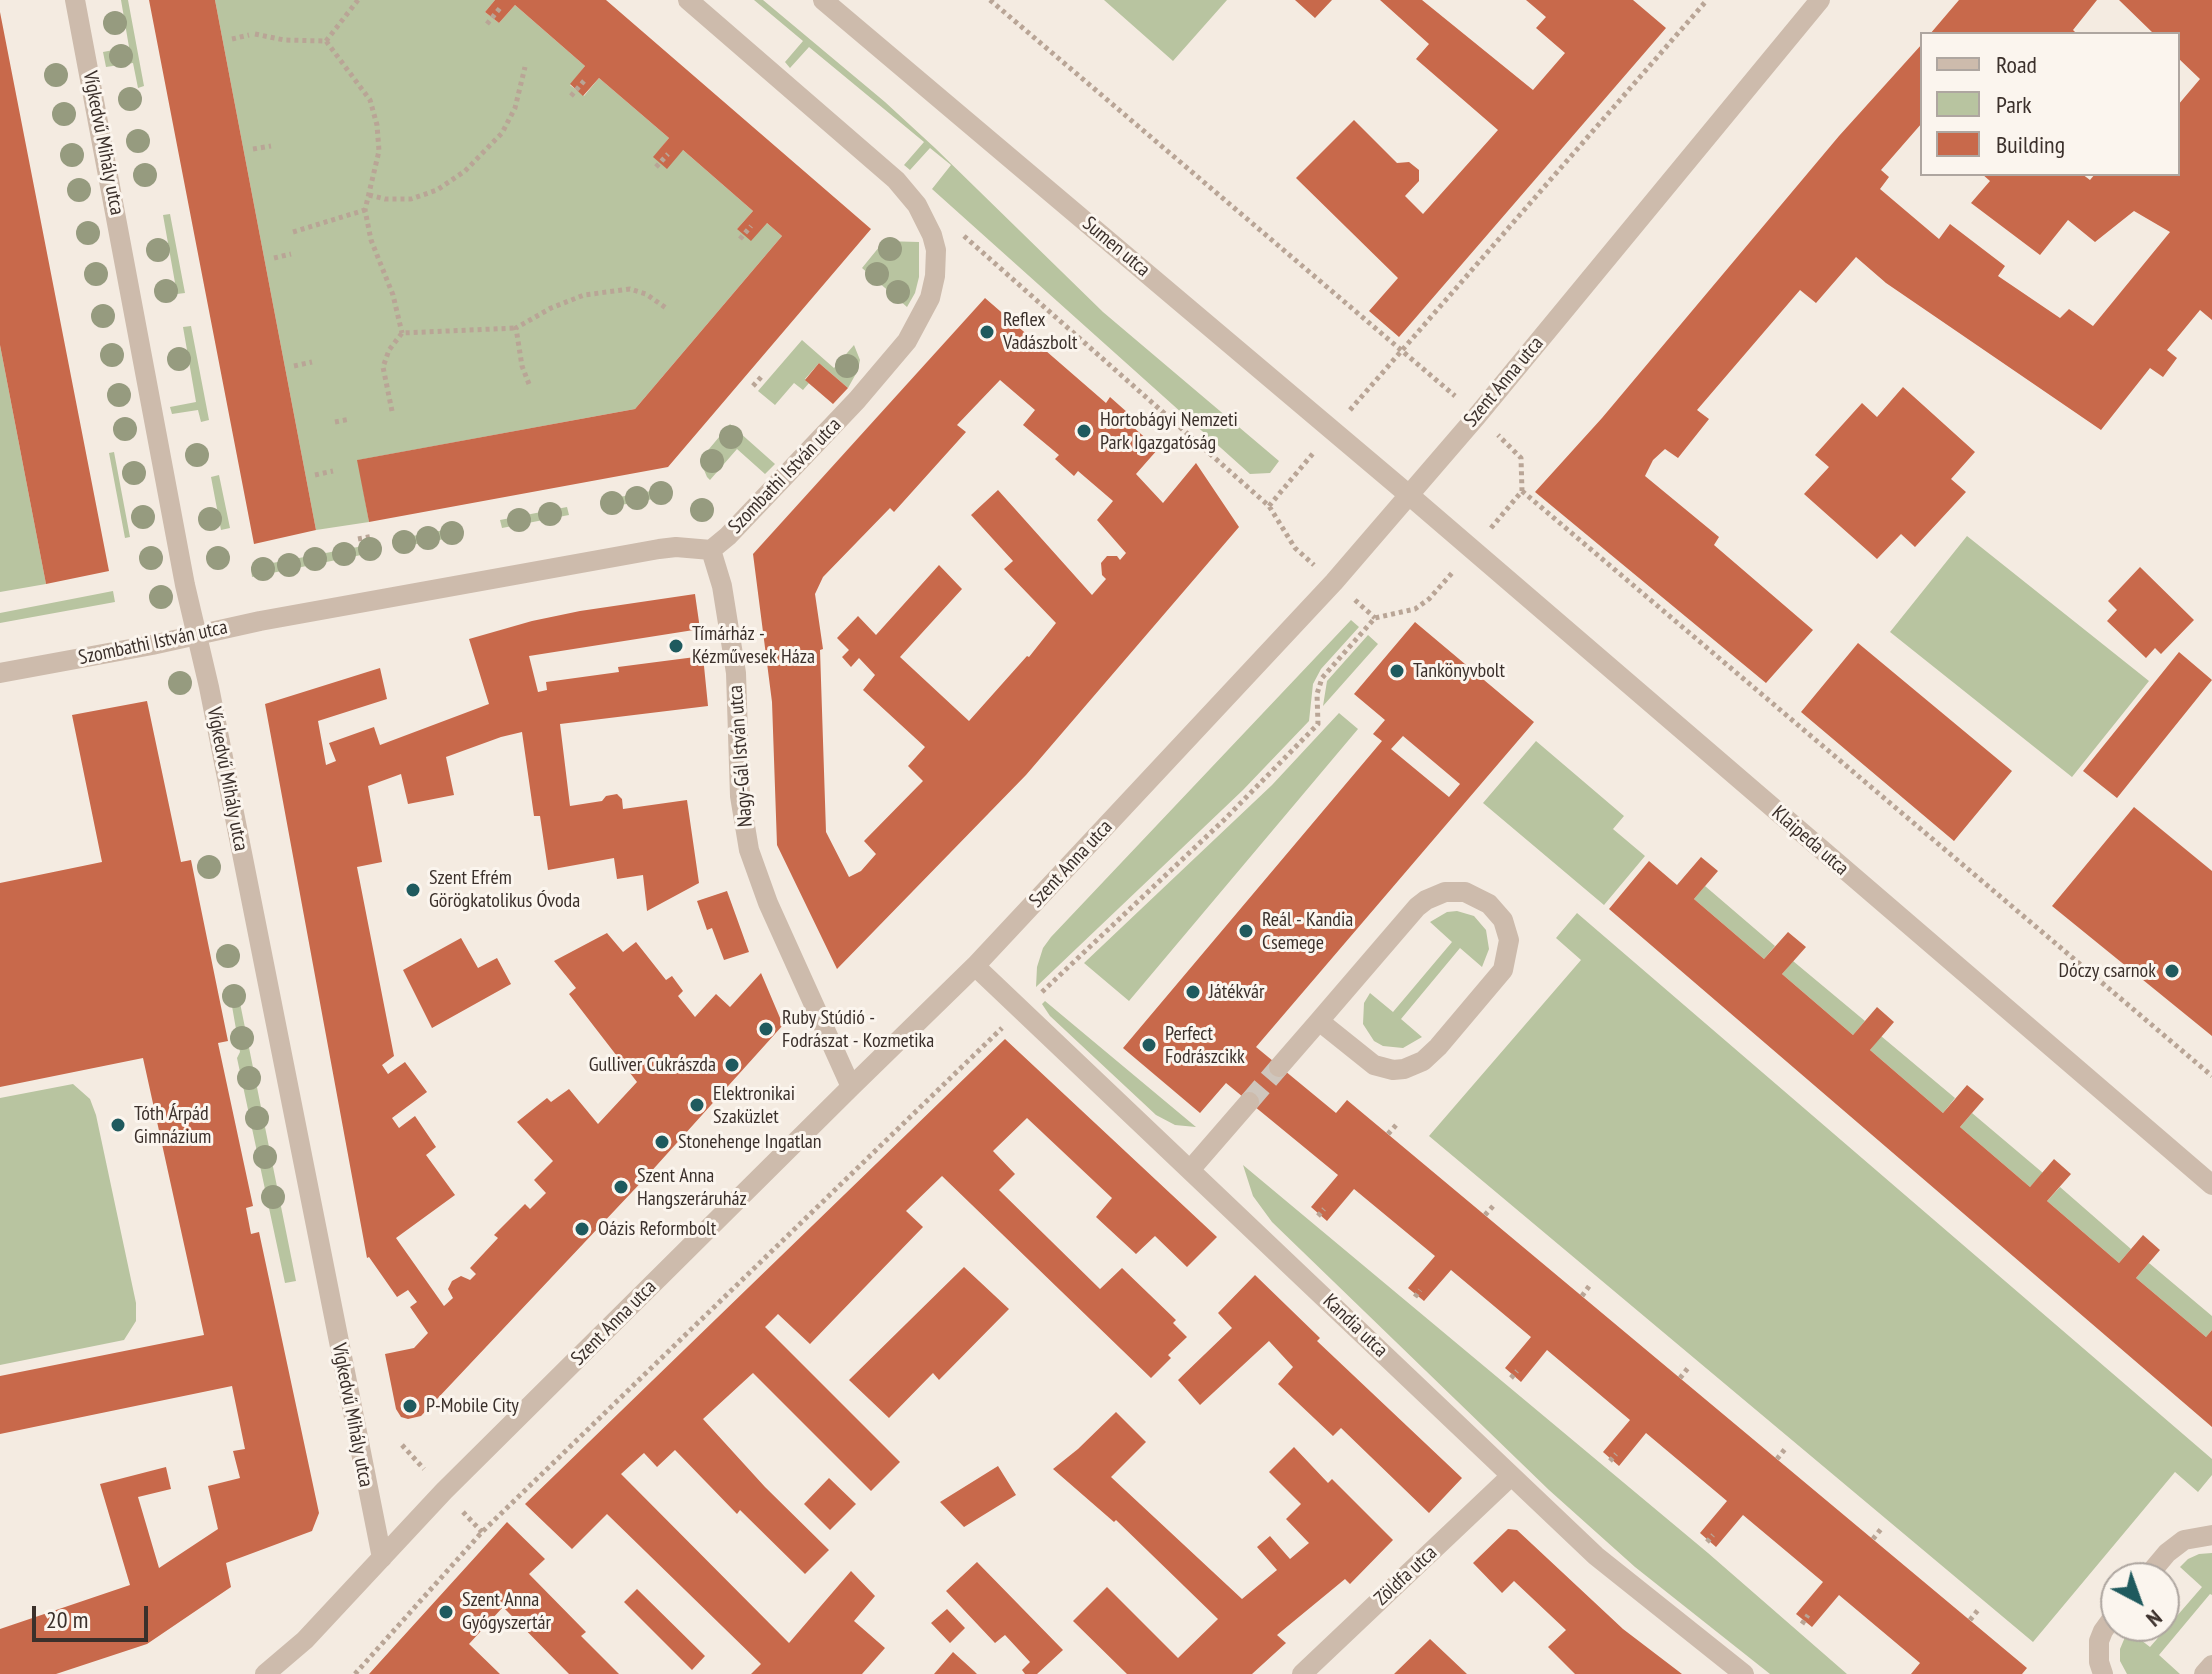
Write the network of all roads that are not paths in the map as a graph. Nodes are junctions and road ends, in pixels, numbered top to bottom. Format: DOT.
graph roads {
  1 [pos="75,0"];
  2 [pos="688,0"];
  3 [pos="823,0"];
  4 [pos="1820,0"];
  5 [pos="1409,495"];
  6 [pos="711,550"];
  7 [pos="197,634"];
  8 [pos="0,673"];
  9 [pos="975,966"];
  10 [pos="1319,1021"];
  11 [pos="1279,1067"];
  12 [pos="851,1087"];
  13 [pos="1249,1102"];
  14 [pos="1190,1170"];
  15 [pos="2212,1185"];
  16 [pos="1510,1477"];
  17 [pos="2212,1535"];
  18 [pos="382,1558"];
  19 [pos="2159,1562"];
  20 [pos="2100,1638"];
  21 [pos="2212,1665"];
  22 [pos="265,1674"];
  23 [pos="1302,1674"];
  24 [pos="1744,1674"];
  25 [pos="2103,1674"];
  26 [pos="2204,1674"];
  1 -- 7 [label="street, Vígkedvű Mihály utca"];
  2 -- 6 [label="street, Szombathi István utca"];
  3 -- 5 [label="street, Sumen utca"];
  4 -- 5 [label="street, Szent Anna utca"];
  5 -- 9 [label="street, Szent Anna utca"];
  5 -- 15 [label="street, Klaipeda utca"];
  6 -- 7 [label="street, Szombathi István utca"];
  6 -- 12 [label="street, Nagy-Gál István utca"];
  7 -- 8 [label="street, Szombathi István utca"];
  7 -- 18 [label="street, Vígkedvű Mihály utca"];
  9 -- 12 [label="street, Szent Anna utca"];
  9 -- 14 [label="street, Kandia utca"];
  10 -- 10 [label="street"];
  10 -- 11 [label="street"];
  12 -- 18 [label="street, Szent Anna utca"];
  13 -- 14 [label="street"];
  14 -- 16 [label="street, Kandia utca"];
  16 -- 23 [label="street, Zöldfa utca"];
  16 -- 24 [label="street, Kandia utca"];
  17 -- 19 [label="street"];
  18 -- 22 [label="street, Szent Anna utca"];
  20 -- 25 [label="street"];
  21 -- 26 [label="street"];
}
